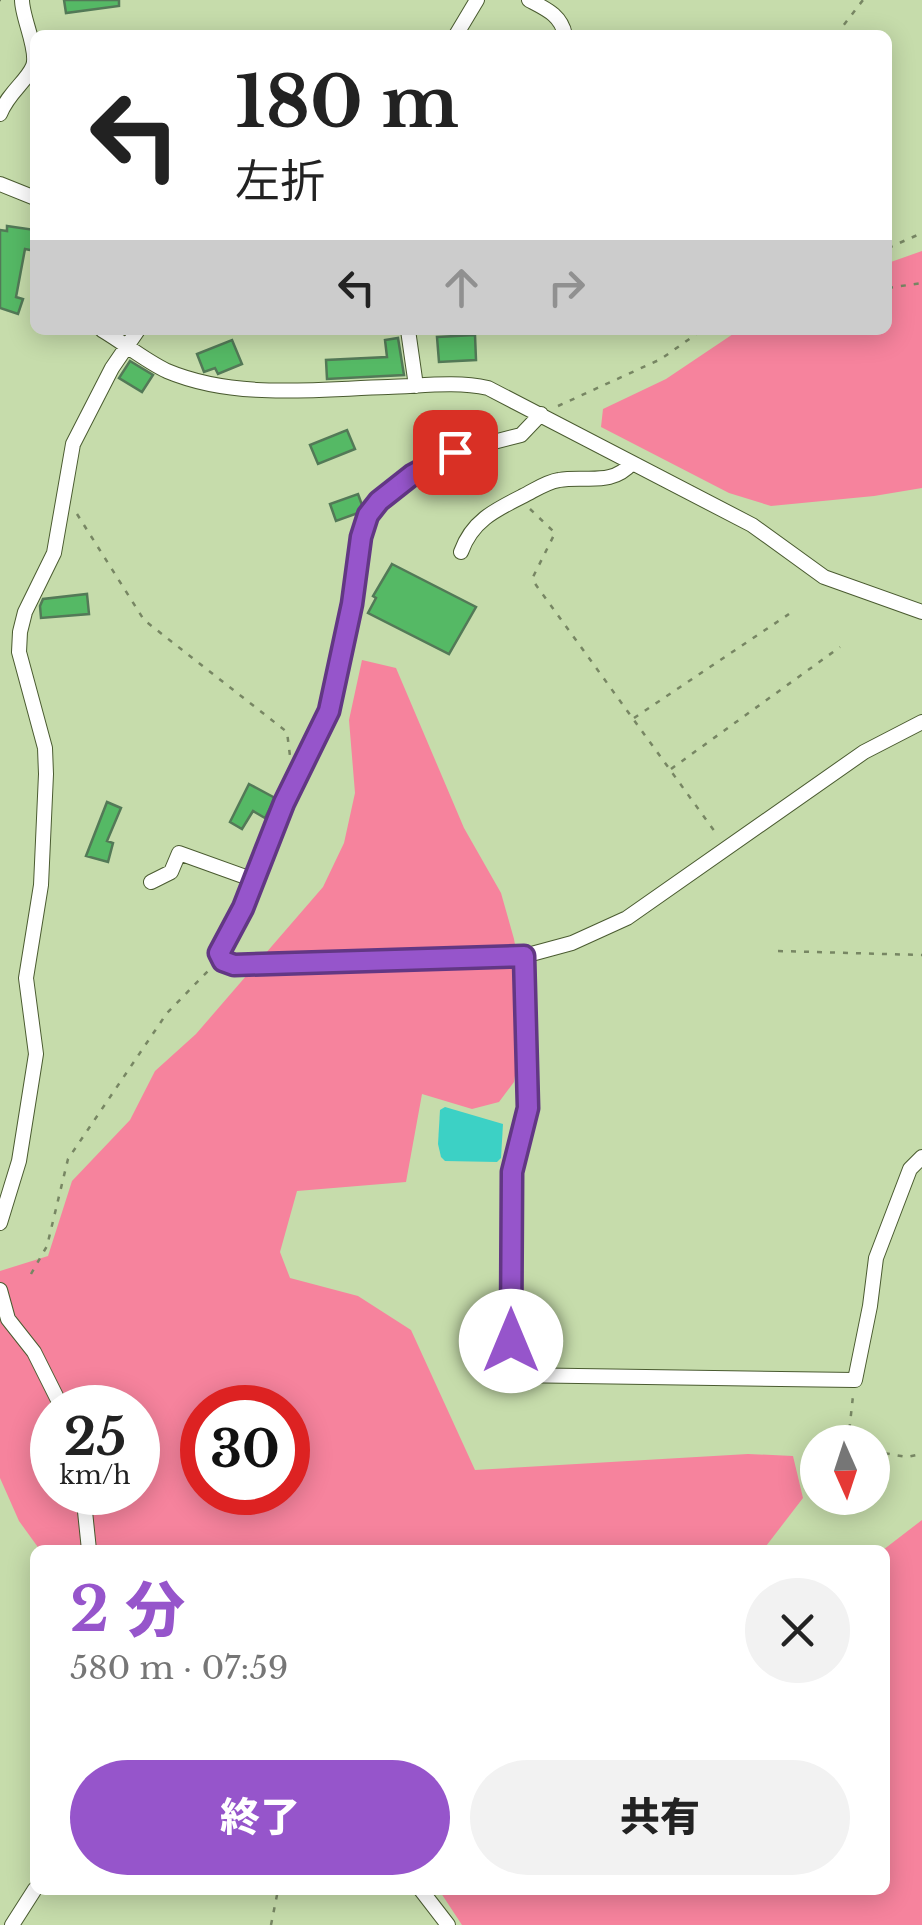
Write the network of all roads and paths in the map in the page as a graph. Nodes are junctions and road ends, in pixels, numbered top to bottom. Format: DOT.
graph roads {
  1 [pos="22,0"];
  2 [pos="477,0"];
  3 [pos="529,0"];
  4 [pos="863,0"];
  5 [pos="459,30"];
  6 [pos="564,30"];
  7 [pos="840,30"];
  8 [pos="30,35"];
  9 [pos="30,71"];
  10 [pos="0,114"];
  11 [pos="0,184"];
  12 [pos="30,196"];
  13 [pos="922,233"];
  14 [pos="892,246"];
  15 [pos="922,283"];
  16 [pos="892,287"];
  17 [pos="111,335"];
  18 [pos="134,335"];
  19 [pos="409,335"];
  20 [pos="695,335"];
  21 [pos="126,344"];
  22 [pos="416,386"];
  23 [pos="542,414"];
  24 [pos="632,463"];
  25 [pos="62,492"];
  26 [pos="519,498"];
  27 [pos="461,552"];
  28 [pos="922,612"];
  29 [pos="789,614"];
  30 [pos="840,647"];
  31 [pos="633,719"];
  32 [pos="922,722"];
  33 [pos="302,766"];
  34 [pos="670,770"];
  35 [pos="728,850"];
  36 [pos="254,880"];
  37 [pos="151,882"];
  38 [pos="778,952"];
  39 [pos="922,955"];
  40 [pos="524,956"];
  41 [pos="221,958"];
  42 [pos="922,1157"];
  43 [pos="0,1223"];
  44 [pos="31,1274"];
  45 [pos="0,1290"];
  46 [pos="855,1380"];
  47 [pos="50,1385"];
  48 [pos="850,1425"];
  49 [pos="890,1454"];
  50 [pos="922,1454"];
  51 [pos="86,1515"];
  52 [pos="89,1545"];
  53 [pos="31,1895"];
  54 [pos="277,1895"];
  55 [pos="426,1895"];
  56 [pos="12,1925"];
  57 [pos="272,1925"];
  58 [pos="448,1925"];
  1 -- 8 [label="street"];
  2 -- 5 [label="street"];
  3 -- 6 [label="street"];
  4 -- 7 [label="path"];
  9 -- 10 [label="street"];
  11 -- 12 [label="street"];
  13 -- 14 [label="path"];
  15 -- 16 [label="path"];
  17 -- 21 [label="street"];
  18 -- 21 [label="street"];
  19 -- 22 [label="street"];
  20 -- 23 [label="path"];
  21 -- 22 [label="street"];
  21 -- 25 [label="street"];
  22 -- 23 [label="street"];
  23 -- 24 [label="street"];
  23 -- 33 [label="street"];
  24 -- 26 [label="street"];
  24 -- 28 [label="street"];
  25 -- 33 [label="path"];
  25 -- 43 [label="street"];
  26 -- 27 [label="street"];
  26 -- 31 [label="path"];
  29 -- 31 [label="path"];
  30 -- 34 [label="path"];
  31 -- 34 [label="path"];
  32 -- 35 [label="street"];
  33 -- 36 [label="street"];
  34 -- 35 [label="path"];
  35 -- 40 [label="street"];
  36 -- 37 [label="street"];
  36 -- 41 [label="street"];
  38 -- 39 [label="path"];
  40 -- 41 [label="street"];
  40 -- 46 [label="street"];
  41 -- 44 [label="path"];
  42 -- 46 [label="street"];
  45 -- 47 [label="street"];
  46 -- 48 [label="path"];
  49 -- 50 [label="path"];
  51 -- 52 [label="street"];
  53 -- 56 [label="street"];
  54 -- 57 [label="path"];
  55 -- 58 [label="street"];
}
